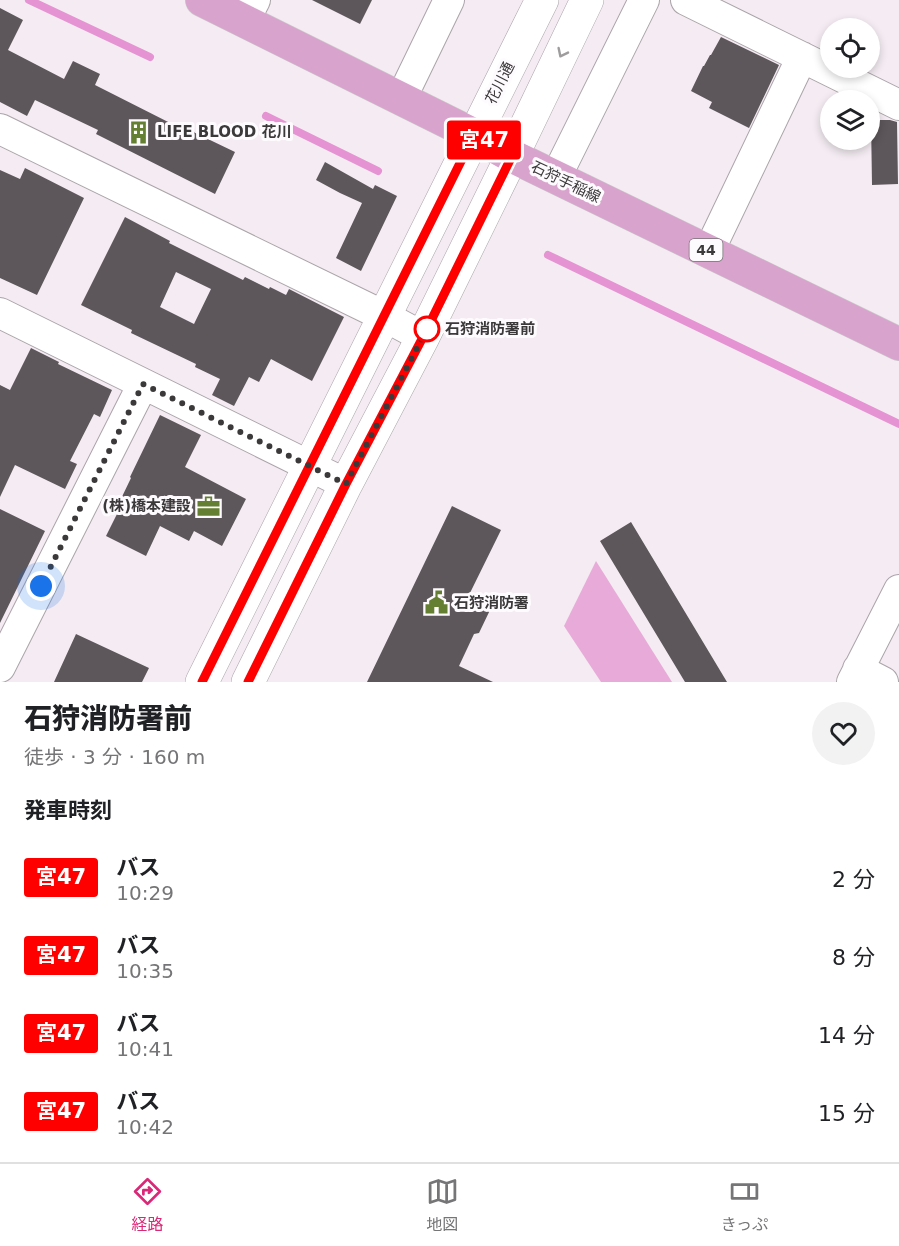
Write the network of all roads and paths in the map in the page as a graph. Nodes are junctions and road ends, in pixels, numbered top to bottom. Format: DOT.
graph roads {
  1 [pos="202,0"];
  2 [pos="450,0"];
  3 [pos="542,0"];
  4 [pos="587,0"];
  5 [pos="644,0"];
  6 [pos="686,0"];
  7 [pos="250,10"];
  8 [pos="802,57"];
  9 [pos="401,99"];
  10 [pos="899,105"];
  11 [pos="0,129"];
  12 [pos="474,135"];
  13 [pos="512,156"];
  14 [pos="556,177"];
  15 [pos="709,251"];
  16 [pos="384,316"];
  17 [pos="3,323"];
  18 [pos="423,337"];
  19 [pos="896,337"];
  20 [pos="143,384"];
  21 [pos="309,466"];
  22 [pos="346,484"];
  23 [pos="899,590"];
  24 [pos="0,667"];
  25 [pos="864,678"];
  26 [pos="202,682"];
  27 [pos="248,682"];
  1 -- 7 [label="main road, 石狩手稲線 / 44"];
  2 -- 9 [label="street"];
  3 -- 12 [label="street, 花川通"];
  4 -- 13 [label="street, one-way"];
  5 -- 14 [label="street"];
  6 -- 8 [label="street"];
  7 -- 9 [label="main road, 石狩手稲線 / 44"];
  8 -- 10 [label="street"];
  8 -- 15 [label="street"];
  9 -- 12 [label="main road, 石狩手稲線 / 44"];
  11 -- 16 [label="street"];
  12 -- 13 [label="main road, 石狩手稲線 / 44"];
  12 -- 16 [label="street, 花川通"];
  13 -- 14 [label="main road, 石狩手稲線 / 44"];
  13 -- 18 [label="street"];
  14 -- 15 [label="main road, 石狩手稲線 / 44"];
  15 -- 19 [label="main road, 石狩手稲線 / 44"];
  16 -- 18 [label="street"];
  16 -- 21 [label="street, 花川通"];
  17 -- 20 [label="street"];
  18 -- 22 [label="street"];
  20 -- 21 [label="street"];
  20 -- 24 [label="street"];
  21 -- 22 [label="street"];
  21 -- 26 [label="street, 花川通"];
  22 -- 27 [label="street"];
  23 -- 25 [label="street"];
}
